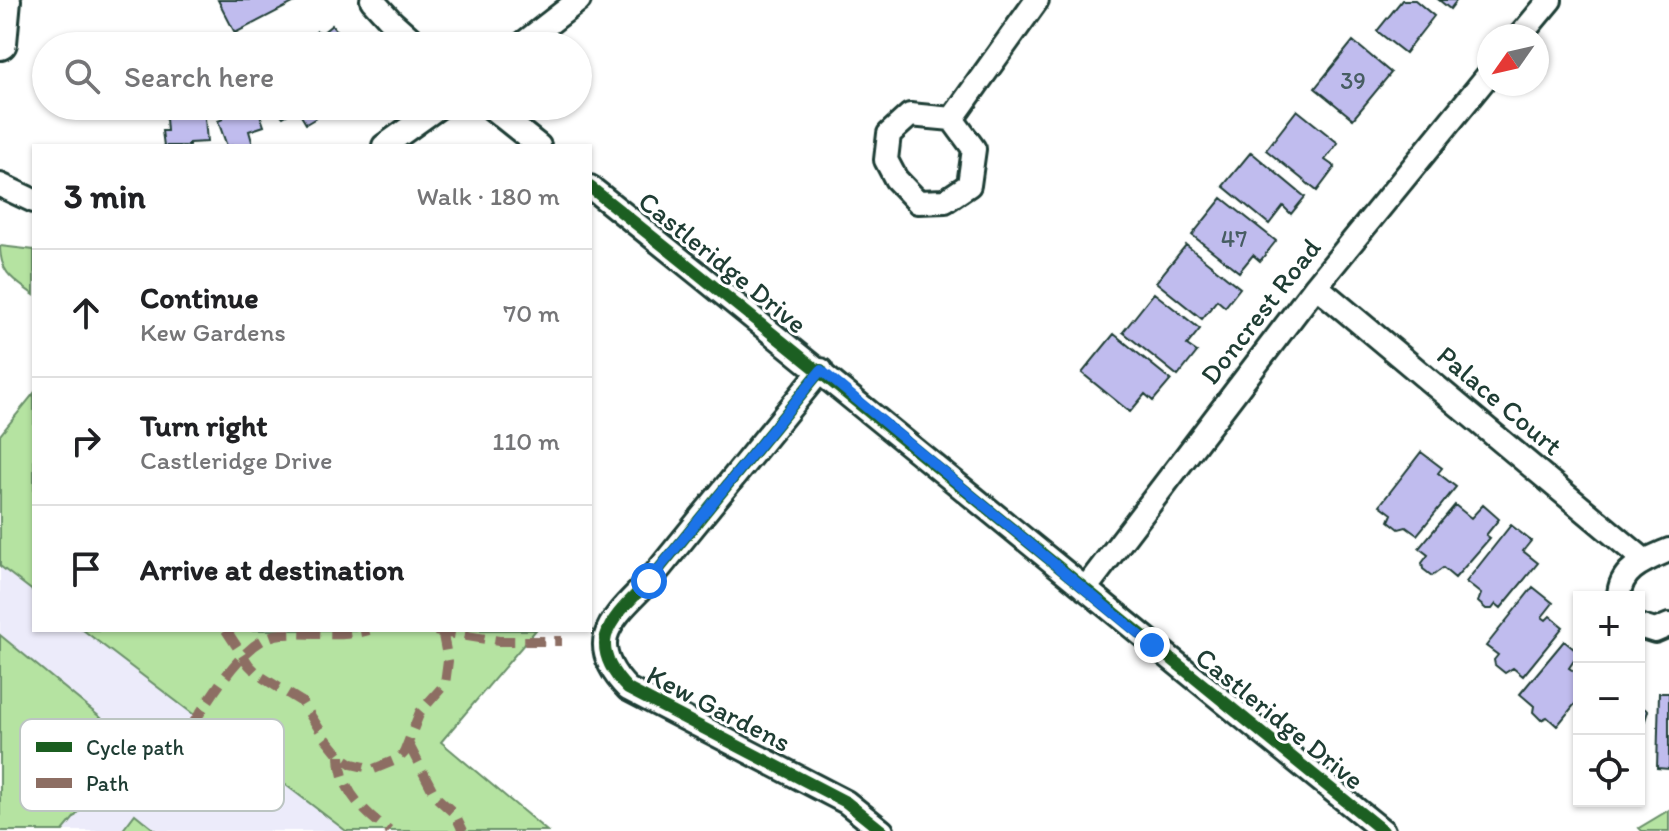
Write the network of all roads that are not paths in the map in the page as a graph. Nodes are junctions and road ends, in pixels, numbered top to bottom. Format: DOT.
graph roads {
  1 [pos="4,0"];
  2 [pos="372,0"];
  3 [pos="579,0"];
  4 [pos="1037,0"];
  5 [pos="1550,0"];
  6 [pos="1530,24"];
  7 [pos="403,32"];
  8 [pos="538,32"];
  9 [pos="0,43"];
  10 [pos="1477,89"];
  11 [pos="952,119"];
  12 [pos="420,120"];
  13 [pos="506,120"];
  14 [pos="387,144"];
  15 [pos="536,144"];
  16 [pos="0,185"];
  17 [pos="592,189"];
  18 [pos="32,200"];
  19 [pos="1316,286"];
  20 [pos="821,370"];
  21 [pos="1669,550"];
  22 [pos="1645,561"];
  23 [pos="1085,589"];
  24 [pos="1619,591"];
  25 [pos="1669,625"];
  26 [pos="1645,628"];
  27 [pos="882,831"];
  28 [pos="1383,831"];
  1 -- 9 [label="street"];
  2 -- 7 [label="street"];
  3 -- 8 [label="street"];
  4 -- 11 [label="street"];
  5 -- 6 [label="street"];
  10 -- 19 [label="street, Doncrest Road"];
  11 -- 11 [label="street"];
  12 -- 14 [label="street"];
  13 -- 15 [label="street"];
  16 -- 18 [label="street"];
  17 -- 20 [label="street, Castleridge Drive"];
  19 -- 22 [label="street, Palace Court"];
  19 -- 23 [label="street, Doncrest Road"];
  20 -- 23 [label="street, Castleridge Drive"];
  20 -- 27 [label="street, Kew Gardens"];
  21 -- 22 [label="street"];
  22 -- 24 [label="street"];
  23 -- 28 [label="street, Castleridge Drive"];
  25 -- 26 [label="street"];
}
